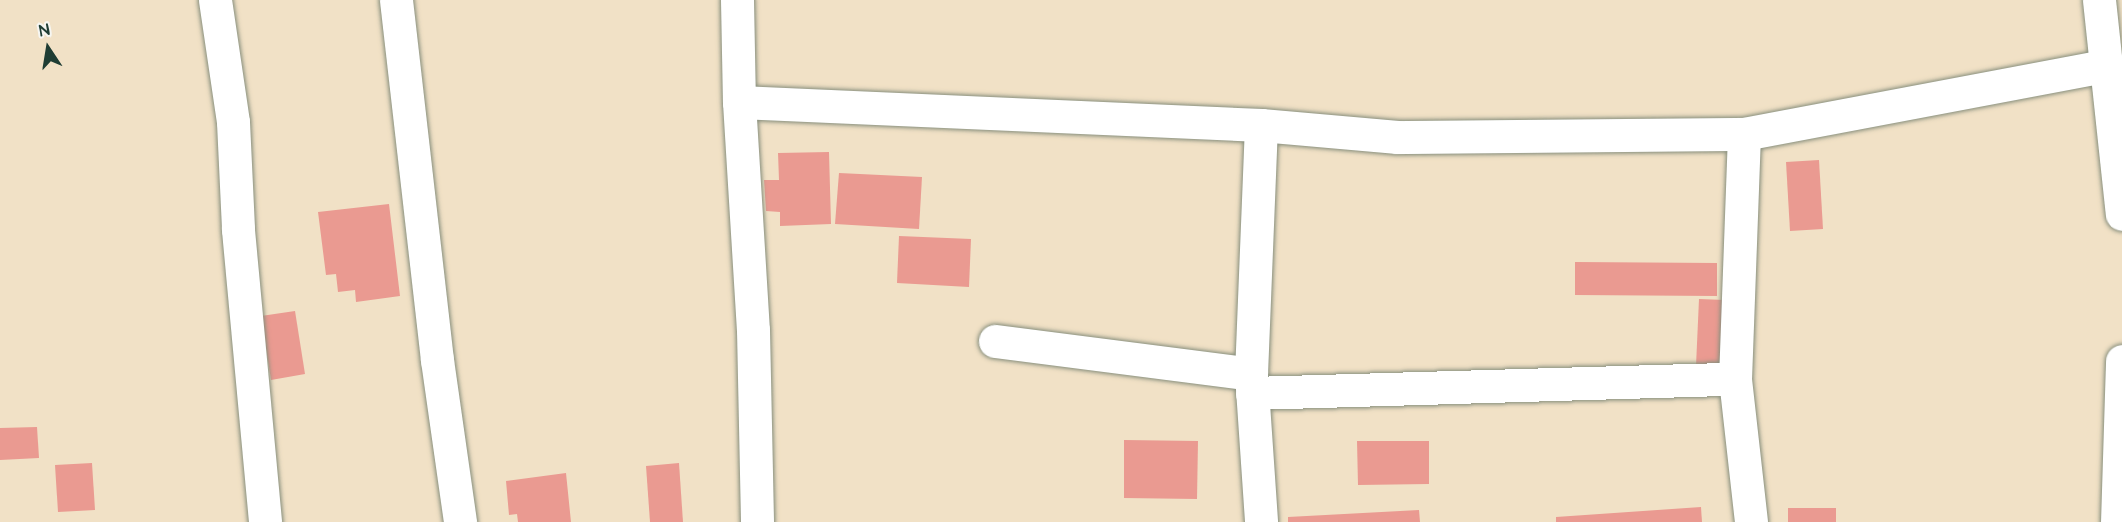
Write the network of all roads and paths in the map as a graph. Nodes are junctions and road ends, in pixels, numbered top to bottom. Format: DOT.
graph roads {
  1 [pos="215,0"];
  2 [pos="396,0"];
  3 [pos="736,0"];
  4 [pos="2099,0"];
  5 [pos="2108,65"];
  6 [pos="739,102"];
  7 [pos="1261,125"];
  8 [pos="1744,134"];
  9 [pos="2122,214"];
  10 [pos="995,341"];
  11 [pos="2122,361"];
  12 [pos="1735,379"];
  13 [pos="1251,384"];
  14 [pos="265,522"];
  15 [pos="460,522"];
  16 [pos="757,522"];
  17 [pos="1261,522"];
  18 [pos="1751,522"];
  19 [pos="2117,522"];
  1 -- 14 [label="street"];
  2 -- 15 [label="street"];
  3 -- 6 [label="street"];
  4 -- 5 [label="street"];
  5 -- 8 [label="street"];
  5 -- 9 [label="street"];
  6 -- 7 [label="street"];
  6 -- 16 [label="street"];
  7 -- 8 [label="street"];
  7 -- 13 [label="street"];
  8 -- 12 [label="street"];
  10 -- 13 [label="street"];
  11 -- 19 [label="street"];
  12 -- 13 [label="street"];
  12 -- 18 [label="street"];
  13 -- 17 [label="street"];
}
